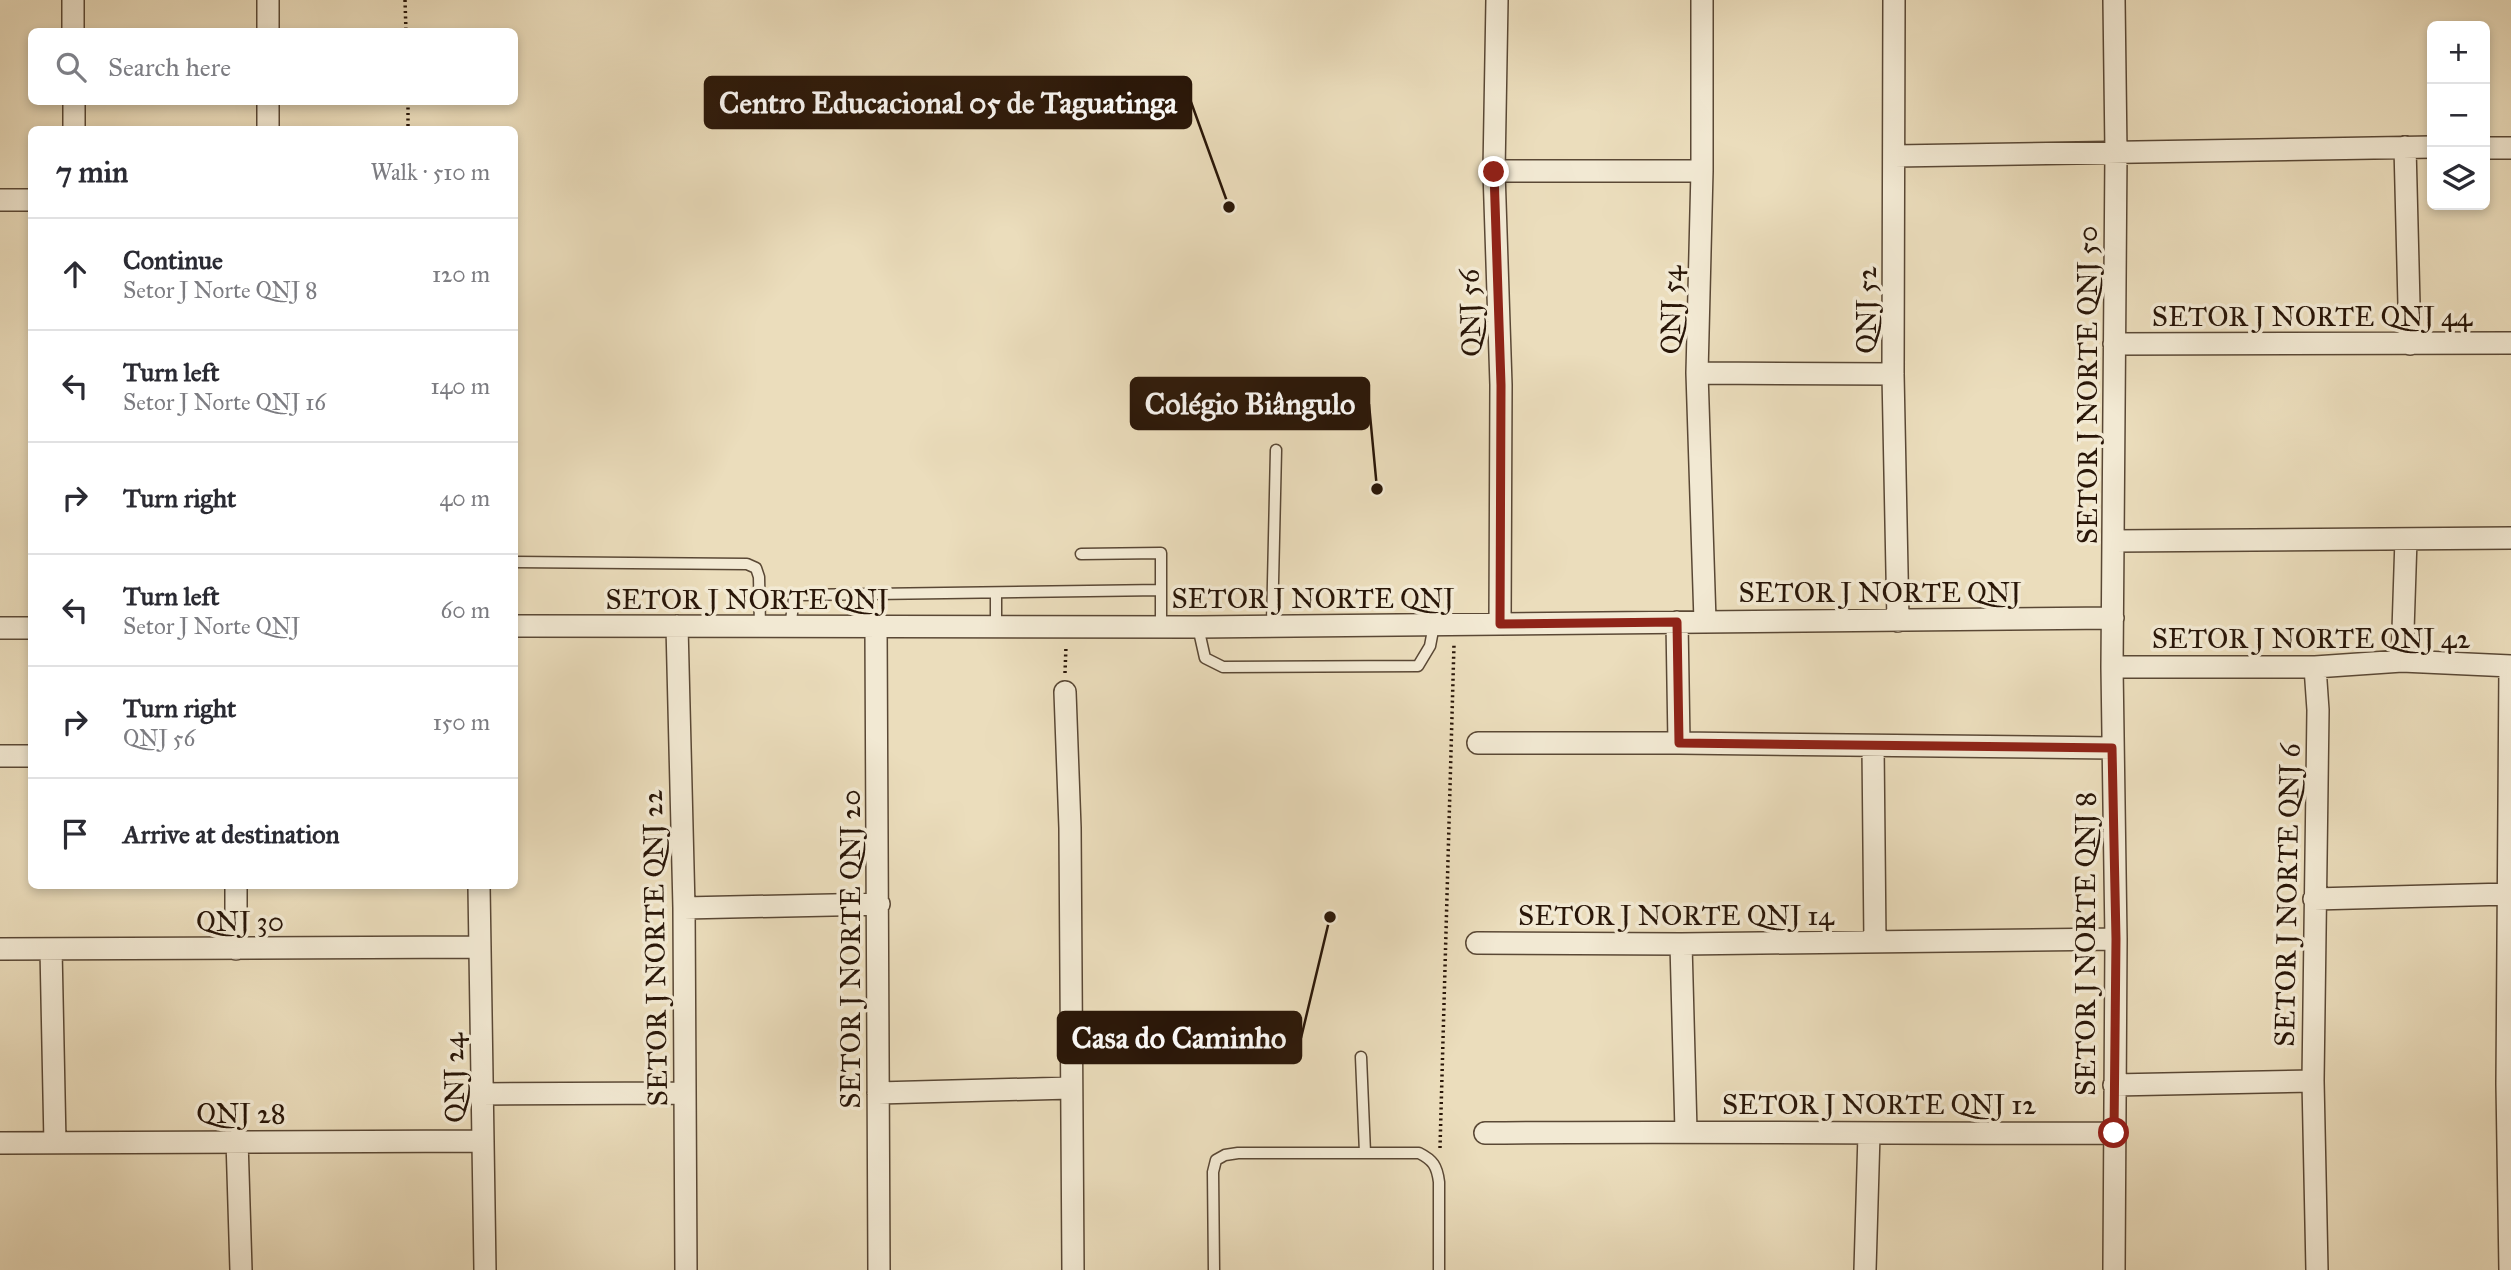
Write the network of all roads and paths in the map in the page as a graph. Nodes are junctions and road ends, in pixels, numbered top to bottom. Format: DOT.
graph roads {
  1 [pos="73,0"];
  2 [pos="268,0"];
  3 [pos="405,0"];
  4 [pos="1497,0"];
  5 [pos="1702,0"];
  6 [pos="1894,0"];
  7 [pos="2114,0"];
  8 [pos="73,28"];
  9 [pos="268,28"];
  10 [pos="406,28"];
  11 [pos="74,105"];
  12 [pos="268,105"];
  13 [pos="408,105"];
  14 [pos="74,126"];
  15 [pos="268,126"];
  16 [pos="408,126"];
  17 [pos="2405,147"];
  18 [pos="2427,147"];
  19 [pos="2490,148"];
  20 [pos="2511,148"];
  21 [pos="2116,152"];
  22 [pos="1895,156"];
  23 [pos="1702,171"];
  24 [pos="1494,172"];
  25 [pos="0,200"];
  26 [pos="28,200"];
  27 [pos="2511,343"];
  28 [pos="2114,344"];
  29 [pos="2410,344"];
  30 [pos="1697,373"];
  31 [pos="1893,374"];
  32 [pos="1276,450"];
  33 [pos="2511,538"];
  34 [pos="2406,539"];
  35 [pos="2115,541"];
  36 [pos="1081,554"];
  37 [pos="518,562"];
  38 [pos="1161,590"];
  39 [pos="996,593"];
  40 [pos="2113,618"];
  41 [pos="1705,621"];
  42 [pos="1898,621"];
  43 [pos="1677,622"];
  44 [pos="1500,624"];
  45 [pos="1444,625"];
  46 [pos="518,626"];
  47 [pos="677,626"];
  48 [pos="1161,626"];
  49 [pos="1198,626"];
  50 [pos="1272,626"];
  51 [pos="760,627"];
  52 [pos="790,627"];
  53 [pos="996,627"];
  54 [pos="1066,627"];
  55 [pos="0,628"];
  56 [pos="28,628"];
  57 [pos="876,628"];
  58 [pos="2402,661"];
  59 [pos="2511,666"];
  60 [pos="2112,667"];
  61 [pos="2315,667"];
  62 [pos="1065,692"];
  63 [pos="2510,701"];
  64 [pos="1478,743"];
  65 [pos="1679,743"];
  66 [pos="1873,746"];
  67 [pos="2112,748"];
  68 [pos="0,756"];
  69 [pos="28,756"];
  70 [pos="236,889"];
  71 [pos="479,889"];
  72 [pos="2508,894"];
  73 [pos="2314,899"];
  74 [pos="879,904"];
  75 [pos="684,908"];
  76 [pos="2116,939"];
  77 [pos="1875,942"];
  78 [pos="1477,943"];
  79 [pos="1681,944"];
  80 [pos="480,947"];
  81 [pos="236,948"];
  82 [pos="0,949"];
  83 [pos="51,949"];
  84 [pos="1361,1057"];
  85 [pos="2313,1081"];
  86 [pos="2509,1084"];
  87 [pos="2114,1086"];
  88 [pos="1070,1088"];
  89 [pos="684,1093"];
  90 [pos="878,1093"];
  91 [pos="482,1094"];
  92 [pos="1686,1131"];
  93 [pos="1485,1133"];
  94 [pos="2114,1133"];
  95 [pos="1869,1134"];
  96 [pos="237,1140"];
  97 [pos="483,1141"];
  98 [pos="0,1143"];
  99 [pos="55,1143"];
  100 [pos="1365,1153"];
  101 [pos="1439,1182"];
  102 [pos="241,1270"];
  103 [pos="485,1270"];
  104 [pos="686,1270"];
  105 [pos="879,1270"];
  106 [pos="1073,1270"];
  107 [pos="1214,1270"];
  108 [pos="1439,1270"];
  109 [pos="1865,1270"];
  110 [pos="2114,1270"];
  111 [pos="2317,1270"];
  112 [pos="2510,1270"];
  1 -- 8 [label="street"];
  2 -- 9 [label="street"];
  3 -- 10 [label="path"];
  4 -- 24 [label="street, QNJ 56"];
  5 -- 23 [label="street, QNJ 54"];
  6 -- 22 [label="street, QNJ 52"];
  7 -- 21 [label="street, SETOR J NORTE QNJ 50"];
  11 -- 14 [label="street"];
  12 -- 15 [label="street"];
  13 -- 16 [label="path"];
  17 -- 18 [label="street"];
  17 -- 21 [label="street"];
  17 -- 29 [label="street"];
  19 -- 20 [label="street"];
  21 -- 22 [label="street"];
  21 -- 28 [label="street, SETOR J NORTE QNJ 50"];
  22 -- 31 [label="street, QNJ 52"];
  23 -- 24 [label="street"];
  23 -- 30 [label="street, QNJ 54"];
  24 -- 44 [label="street, QNJ 56"];
  25 -- 26 [label="street"];
  27 -- 29 [label="street, SETOR J NORTE QNJ 44"];
  28 -- 29 [label="street, SETOR J NORTE QNJ 44"];
  28 -- 35 [label="street, SETOR J NORTE QNJ 50"];
  30 -- 31 [label="street"];
  30 -- 41 [label="street, QNJ 54"];
  31 -- 42 [label="street, QNJ 52"];
  32 -- 50 [label="lane"];
  33 -- 34 [label="street"];
  34 -- 35 [label="street"];
  34 -- 58 [label="street"];
  35 -- 40 [label="street, SETOR J NORTE QNJ 50"];
  36 -- 38 [label="lane"];
  37 -- 51 [label="lane"];
  38 -- 39 [label="lane"];
  38 -- 48 [label="lane"];
  39 -- 52 [label="lane"];
  39 -- 53 [label="lane"];
  40 -- 42 [label="street, SETOR J NORTE QNJ"];
  40 -- 60 [label="street, SETOR J NORTE QNJ 8"];
  41 -- 42 [label="street, SETOR J NORTE QNJ"];
  41 -- 43 [label="street, SETOR J NORTE QNJ"];
  43 -- 44 [label="street, SETOR J NORTE QNJ"];
  43 -- 65 [label="street"];
  44 -- 45 [label="street, SETOR J NORTE QNJ"];
  45 -- 49 [label="lane"];
  45 -- 50 [label="street, SETOR J NORTE QNJ"];
  45 -- 101 [label="path"];
  46 -- 47 [label="street, SETOR J NORTE QNJ"];
  47 -- 51 [label="street, SETOR J NORTE QNJ"];
  47 -- 75 [label="street, SETOR J NORTE QNJ 22"];
  48 -- 49 [label="street, SETOR J NORTE QNJ"];
  48 -- 54 [label="street, SETOR J NORTE QNJ"];
  49 -- 50 [label="street, SETOR J NORTE QNJ"];
  51 -- 52 [label="street, SETOR J NORTE QNJ"];
  52 -- 57 [label="street, SETOR J NORTE QNJ"];
  53 -- 54 [label="street, SETOR J NORTE QNJ"];
  53 -- 57 [label="street, SETOR J NORTE QNJ"];
  54 -- 62 [label="path"];
  55 -- 56 [label="street"];
  57 -- 74 [label="street, SETOR J NORTE QNJ 20"];
  58 -- 59 [label="street, SETOR J NORTE QNJ 42"];
  58 -- 61 [label="street, SETOR J NORTE QNJ 42"];
  59 -- 63 [label="street"];
  60 -- 61 [label="street, SETOR J NORTE QNJ 42"];
  60 -- 67 [label="street, SETOR J NORTE QNJ 8"];
  61 -- 73 [label="street, SETOR J NORTE QNJ 6"];
  62 -- 88 [label="street"];
  63 -- 72 [label="street"];
  64 -- 65 [label="street"];
  65 -- 66 [label="street"];
  66 -- 67 [label="street"];
  66 -- 77 [label="street, SETOR J NORTE QNJ 14"];
  67 -- 76 [label="street, SETOR J NORTE QNJ 8"];
  68 -- 69 [label="street"];
  70 -- 81 [label="street"];
  71 -- 80 [label="street, QNJ 24"];
  72 -- 73 [label="street"];
  72 -- 86 [label="street"];
  73 -- 85 [label="street, SETOR J NORTE QNJ 6"];
  74 -- 75 [label="street"];
  74 -- 90 [label="street, SETOR J NORTE QNJ 20"];
  75 -- 89 [label="street, SETOR J NORTE QNJ 22"];
  76 -- 77 [label="street, SETOR J NORTE QNJ 14"];
  76 -- 87 [label="street, SETOR J NORTE QNJ 8"];
  77 -- 79 [label="street, SETOR J NORTE QNJ 14"];
  78 -- 79 [label="street, SETOR J NORTE QNJ 14"];
  79 -- 92 [label="street, SETOR J NORTE QNJ 12"];
  80 -- 81 [label="street, QNJ 30"];
  80 -- 91 [label="street, QNJ 24"];
  81 -- 83 [label="street, QNJ 30"];
  82 -- 83 [label="street, QNJ 30"];
  83 -- 99 [label="street"];
  84 -- 100 [label="lane"];
  85 -- 87 [label="street, SETOR J NORTE QNJ 6"];
  85 -- 111 [label="street, SETOR J NORTE QNJ 6"];
  86 -- 112 [label="street"];
  87 -- 94 [label="street, SETOR J NORTE QNJ 8"];
  88 -- 90 [label="street"];
  88 -- 106 [label="street"];
  89 -- 91 [label="street"];
  89 -- 104 [label="street, SETOR J NORTE QNJ 22"];
  90 -- 105 [label="street, SETOR J NORTE QNJ 20"];
  91 -- 97 [label="street, QNJ 24"];
  92 -- 93 [label="street, SETOR J NORTE QNJ 12"];
  92 -- 95 [label="street, SETOR J NORTE QNJ 12"];
  94 -- 95 [label="street, SETOR J NORTE QNJ 12"];
  94 -- 110 [label="street, SETOR J NORTE QNJ 8"];
  95 -- 109 [label="street"];
  96 -- 97 [label="street, QNJ 28"];
  96 -- 99 [label="street, QNJ 28"];
  96 -- 102 [label="street"];
  97 -- 103 [label="street, QNJ 24"];
  98 -- 99 [label="street, QNJ 28"];
  100 -- 101 [label="lane"];
  100 -- 107 [label="lane"];
  101 -- 108 [label="lane"];
}
